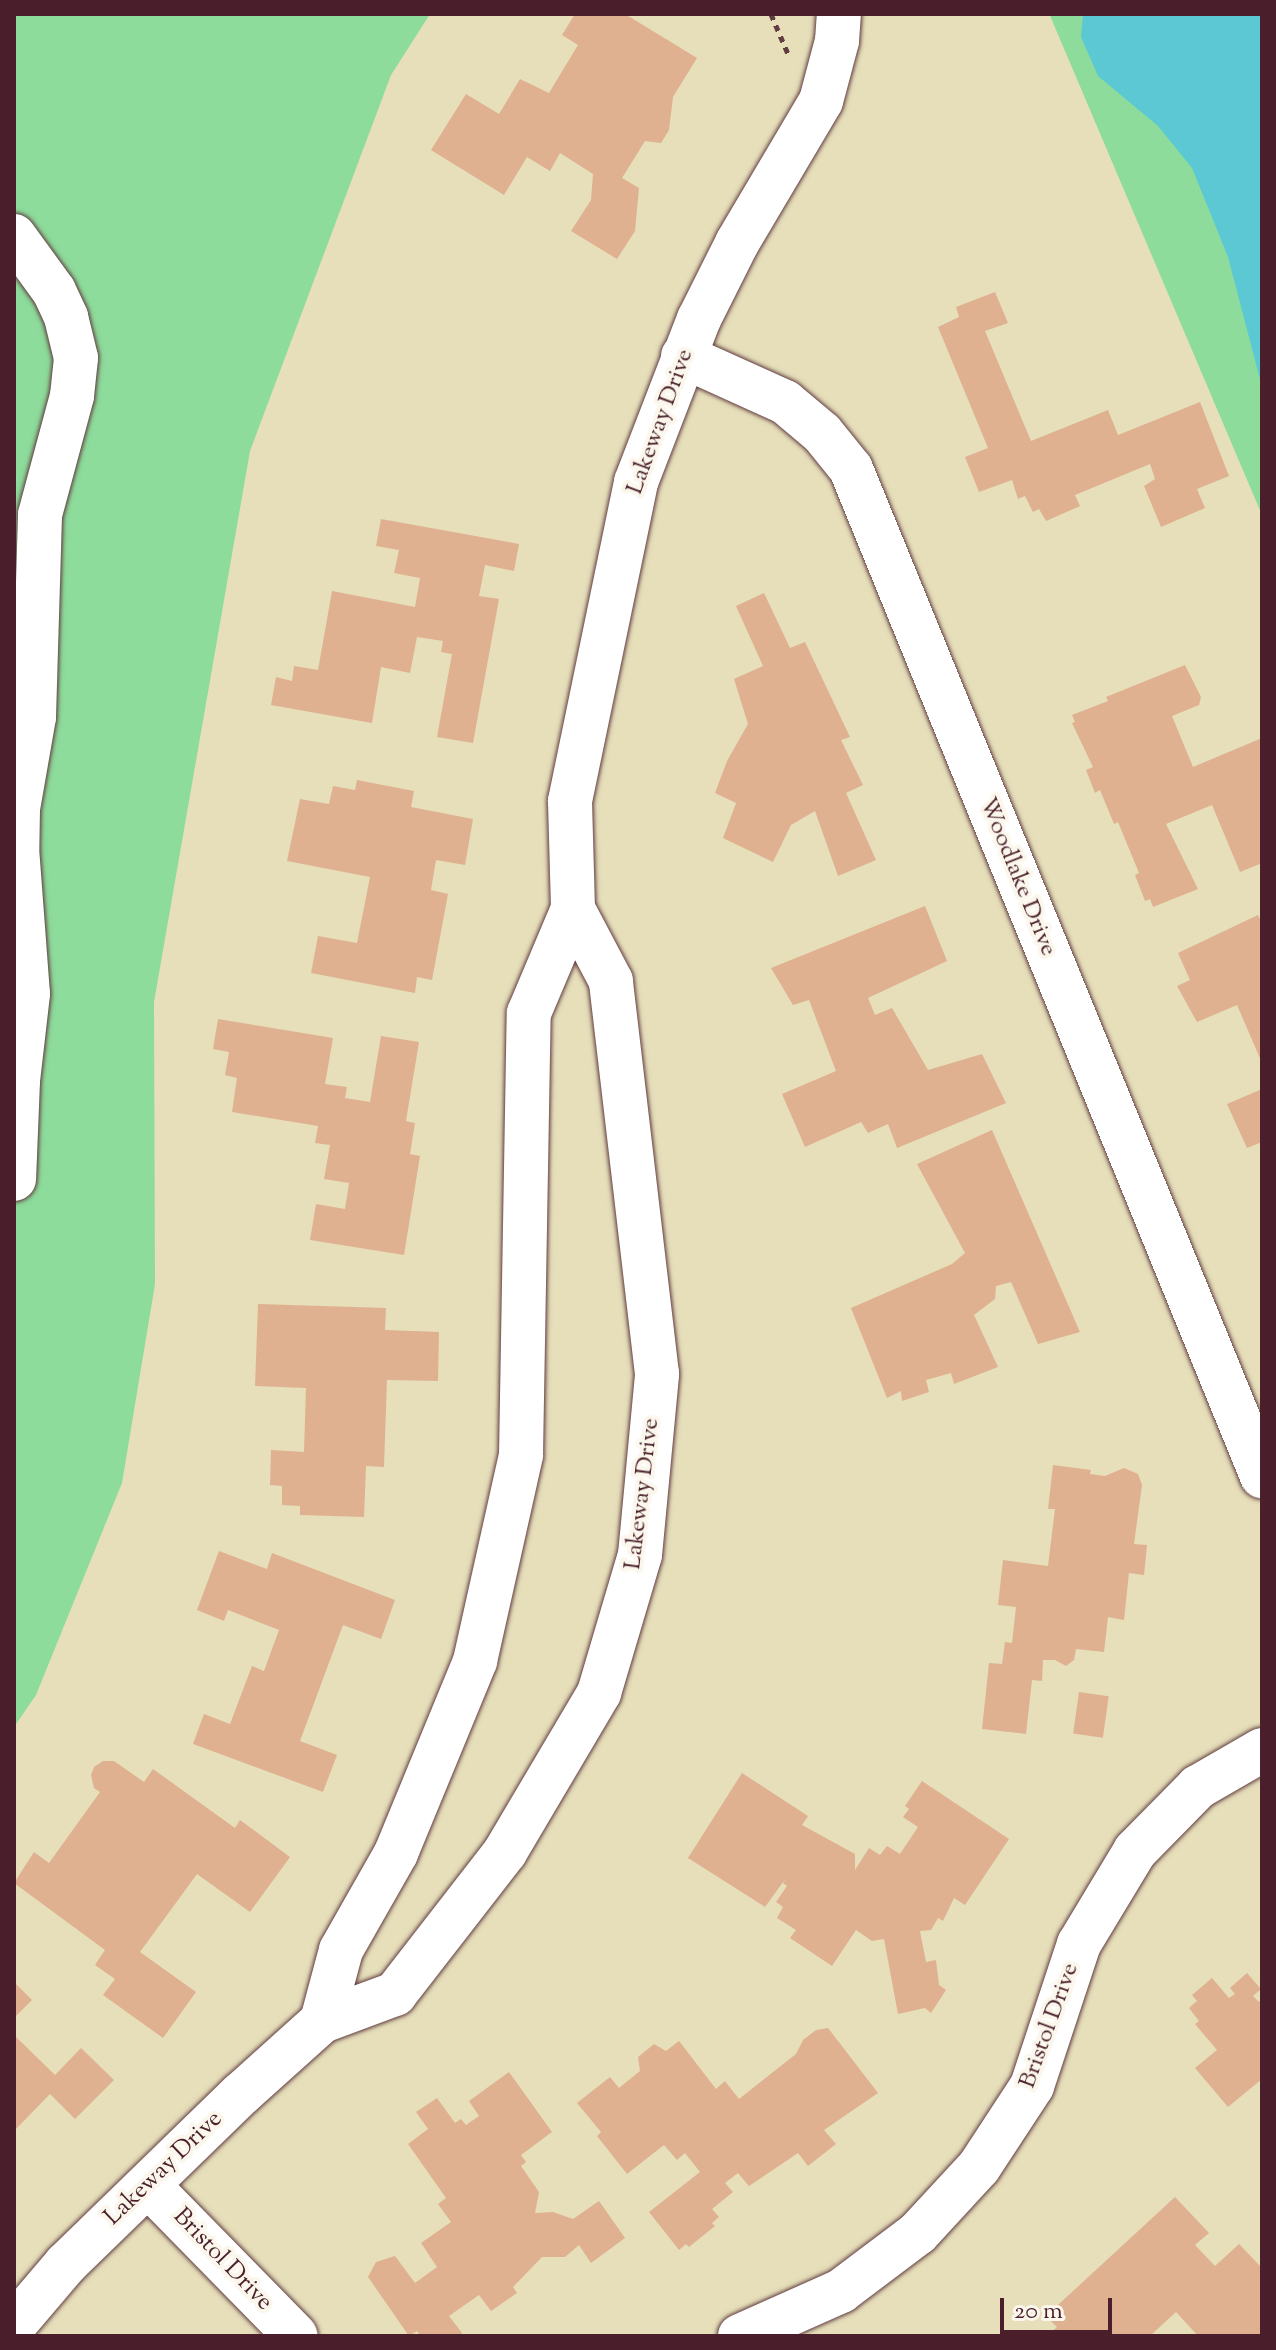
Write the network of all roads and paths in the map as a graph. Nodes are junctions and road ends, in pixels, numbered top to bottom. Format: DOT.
graph roads {
  1 [pos="839,14"];
  2 [pos="14,236"];
  3 [pos="683,356"];
  4 [pos="573,909"];
  5 [pos="14,1179"];
  6 [pos="1262,1476"];
  7 [pos="1262,1750"];
  8 [pos="322,2021"];
  9 [pos="148,2185"];
  10 [pos="14,2325"];
  11 [pos="296,2336"];
  12 [pos="740,2336"];
  1 -- 3 [label="street, Lakeway Drive"];
  2 -- 5 [label="street"];
  3 -- 4 [label="street, Lakeway Drive"];
  3 -- 6 [label="street, Woodlake Drive"];
  4 -- 8 [label="street, Lakeway Drive"];
  4 -- 8 [label="street, Lakeway Drive"];
  7 -- 12 [label="street, Bristol Drive"];
  8 -- 9 [label="street, Lakeway Drive"];
  9 -- 10 [label="street, Lakeway Drive"];
  9 -- 11 [label="street, Bristol Drive"];
}
